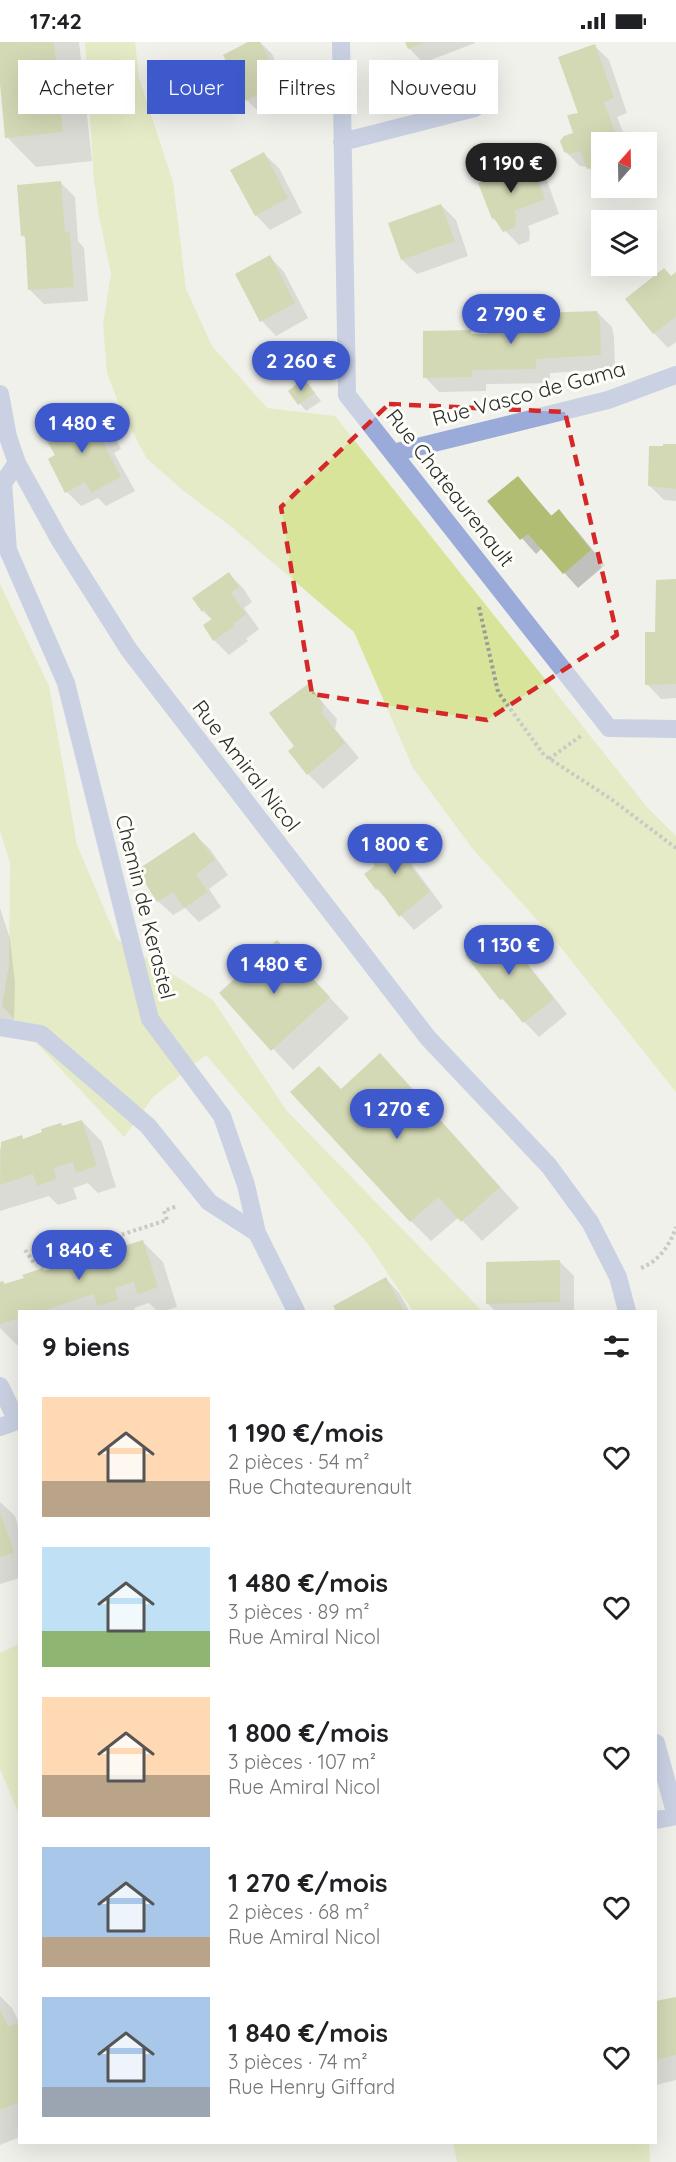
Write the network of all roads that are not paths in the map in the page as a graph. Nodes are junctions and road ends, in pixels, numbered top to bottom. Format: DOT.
graph roads {
  1 [pos="341,42"];
  2 [pos="452,114"];
  3 [pos="342,142"];
  4 [pos="676,375"];
  5 [pos="0,394"];
  6 [pos="393,453"];
  7 [pos="17,463"];
  8 [pos="676,729"];
  9 [pos="0,1027"];
  10 [pos="257,1233"];
  11 [pos="296,1310"];
  12 [pos="627,1310"];
  13 [pos="0,1386"];
  14 [pos="0,1427"];
  15 [pos="657,1747"];
  16 [pos="676,1816"];
  17 [pos="657,1820"];
  1 -- 3 [label="street, Rue Chateaurenault"];
  2 -- 3 [label="street"];
  3 -- 6 [label="street, Rue Chateaurenault"];
  4 -- 6 [label="street, Rue Vasco de Gama"];
  5 -- 7 [label="street, Rue Amiral Nicol"];
  6 -- 8 [label="street, Rue Chateaurenault"];
  7 -- 10 [label="street, Chemin de Kerastel"];
  7 -- 12 [label="street, Rue Amiral Nicol"];
  9 -- 10 [label="street"];
  10 -- 11 [label="street, Chemin de Kerastel"];
  13 -- 14 [label="street"];
  15 -- 16 [label="street"];
  16 -- 17 [label="street"];
}
